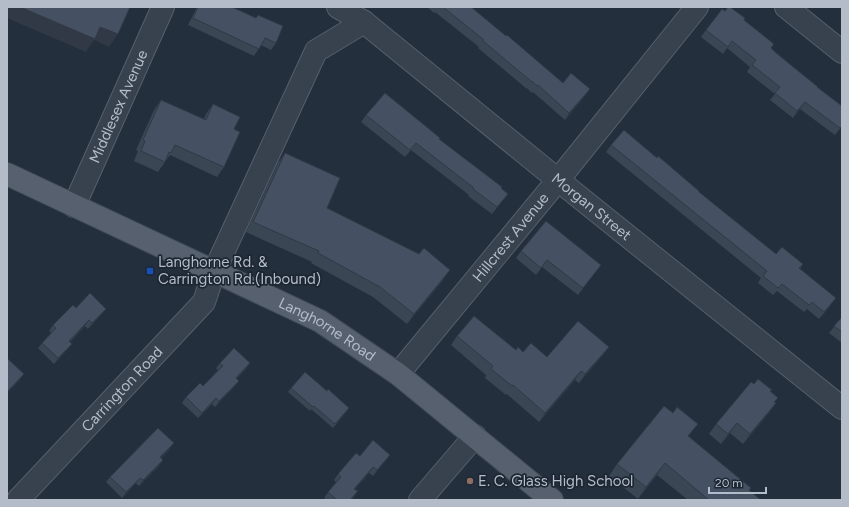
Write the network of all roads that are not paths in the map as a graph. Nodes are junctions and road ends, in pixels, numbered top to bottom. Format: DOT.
graph roads {
  1 [pos="163,7"];
  2 [pos="338,7"];
  3 [pos="697,7"];
  4 [pos="786,7"];
  5 [pos="364,22"];
  6 [pos="842,52"];
  7 [pos="7,174"];
  8 [pos="558,180"];
  9 [pos="74,206"];
  10 [pos="214,272"];
  11 [pos="398,374"];
  12 [pos="842,408"];
  13 [pos="475,436"];
  14 [pos="18,500"];
  15 [pos="420,500"];
  16 [pos="552,500"];
  1 -- 9 [label="street, Middlesex Avenue"];
  2 -- 5 [label="street, Morgan Street"];
  3 -- 8 [label="street, Hillcrest Avenue"];
  4 -- 6 [label="street"];
  5 -- 8 [label="street, Morgan Street"];
  5 -- 10 [label="street, Carrington Road"];
  7 -- 9 [label="main road, Langhorne Road"];
  8 -- 11 [label="street, Hillcrest Avenue"];
  8 -- 12 [label="street, Morgan Street"];
  9 -- 10 [label="main road, Langhorne Road"];
  10 -- 11 [label="main road, Langhorne Road"];
  10 -- 14 [label="street, Carrington Road"];
  11 -- 13 [label="main road, Langhorne Road"];
  13 -- 15 [label="street"];
  13 -- 16 [label="main road, Langhorne Road"];
}
